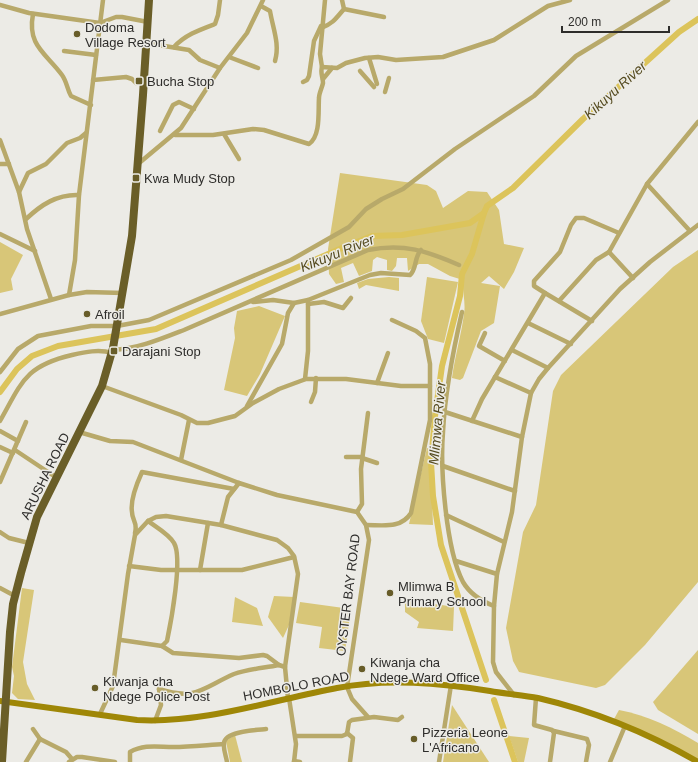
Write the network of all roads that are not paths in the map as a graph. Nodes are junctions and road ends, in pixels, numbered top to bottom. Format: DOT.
graph roads {
  1 [pos="103,0"];
  2 [pos="149,0"];
  3 [pos="220,0"];
  4 [pos="263,0"];
  5 [pos="325,0"];
  6 [pos="342,0"];
  7 [pos="570,0"];
  8 [pos="668,0"];
  9 [pos="0,5"];
  10 [pos="261,6"];
  11 [pos="344,9"];
  12 [pos="33,14"];
  13 [pos="384,17"];
  14 [pos="148,22"];
  15 [pos="100,24"];
  16 [pos="322,26"];
  17 [pos="146,43"];
  18 [pos="174,47"];
  19 [pos="64,51"];
  20 [pos="96,55"];
  21 [pos="229,57"];
  22 [pos="369,58"];
  23 [pos="275,61"];
  24 [pos="322,67"];
  25 [pos="220,68"];
  26 [pos="258,68"];
  27 [pos="332,68"];
  28 [pos="360,71"];
  29 [pos="323,78"];
  30 [pos="389,78"];
  31 [pos="93,80"];
  32 [pos="136,83"];
  33 [pos="305,83"];
  34 [pos="385,92"];
  35 [pos="92,105"];
  36 [pos="194,109"];
  37 [pos="698,122"];
  38 [pos="160,131"];
  39 [pos="86,133"];
  40 [pos="224,134"];
  41 [pos="175,135"];
  42 [pos="0,140"];
  43 [pos="239,159"];
  44 [pos="0,164"];
  45 [pos="9,164"];
  46 [pos="138,164"];
  47 [pos="647,184"];
  48 [pos="19,192"];
  49 [pos="79,195"];
  50 [pos="26,219"];
  51 [pos="698,225"];
  52 [pos="690,231"];
  53 [pos="619,233"];
  54 [pos="0,234"];
  55 [pos="421,250"];
  56 [pos="35,251"];
  57 [pos="609,252"];
  58 [pos="460,265"];
  59 [pos="633,278"];
  60 [pos="123,293"];
  61 [pos="546,293"];
  62 [pos="69,295"];
  63 [pos="351,298"];
  64 [pos="51,299"];
  65 [pos="559,301"];
  66 [pos="308,302"];
  67 [pos="247,303"];
  68 [pos="294,303"];
  69 [pos="462,312"];
  70 [pos="0,314"];
  71 [pos="392,320"];
  72 [pos="592,321"];
  73 [pos="528,323"];
  74 [pos="116,327"];
  75 [pos="485,333"];
  76 [pos="571,344"];
  77 [pos="113,350"];
  78 [pos="512,350"];
  79 [pos="388,353"];
  80 [pos="505,361"];
  81 [pos="548,368"];
  82 [pos="0,372"];
  83 [pos="495,377"];
  84 [pos="316,378"];
  85 [pos="305,379"];
  86 [pos="377,383"];
  87 [pos="102,386"];
  88 [pos="430,386"];
  89 [pos="531,393"];
  90 [pos="311,402"];
  91 [pos="247,407"];
  92 [pos="445,412"];
  93 [pos="368,413"];
  94 [pos="189,420"];
  95 [pos="0,421"];
  96 [pos="472,421"];
  97 [pos="26,422"];
  98 [pos="0,431"];
  99 [pos="79,432"];
  100 [pos="522,437"];
  101 [pos="18,441"];
  102 [pos="0,447"];
  103 [pos="14,452"];
  104 [pos="346,457"];
  105 [pos="362,458"];
  106 [pos="181,460"];
  107 [pos="377,463"];
  108 [pos="443,466"];
  109 [pos="56,478"];
  110 [pos="1,480"];
  111 [pos="239,483"];
  112 [pos="234,489"];
  113 [pos="515,491"];
  114 [pos="357,512"];
  115 [pos="446,515"];
  116 [pos="148,521"];
  117 [pos="208,523"];
  118 [pos="366,524"];
  119 [pos="221,525"];
  120 [pos="0,532"];
  121 [pos="135,535"];
  122 [pos="504,542"];
  123 [pos="29,543"];
  124 [pos="294,557"];
  125 [pos="456,561"];
  126 [pos="129,566"];
  127 [pos="177,570"];
  128 [pos="200,570"];
  129 [pos="497,574"];
  130 [pos="0,588"];
  131 [pos="15,596"];
  132 [pos="494,606"];
  133 [pos="121,640"];
  134 [pos="162,646"];
  135 [pos="279,666"];
  136 [pos="285,667"];
  137 [pos="451,685"];
  138 [pos="347,687"];
  139 [pos="514,695"];
  140 [pos="288,698"];
  141 [pos="536,698"];
  142 [pos="3,702"];
  143 [pos="100,714"];
  144 [pos="368,717"];
  145 [pos="402,717"];
  146 [pos="155,721"];
  147 [pos="624,726"];
  148 [pos="33,729"];
  149 [pos="266,729"];
  150 [pos="554,731"];
  151 [pos="347,733"];
  152 [pos="296,736"];
  153 [pos="40,739"];
  154 [pos="224,744"];
  155 [pos="70,761"];
  156 [pos="612,761"];
  157 [pos="2,762"];
  158 [pos="26,762"];
  159 [pos="115,762"];
  160 [pos="130,762"];
  161 [pos="227,762"];
  162 [pos="294,762"];
  163 [pos="300,762"];
  164 [pos="350,762"];
  165 [pos="439,762"];
  166 [pos="550,762"];
  167 [pos="586,762"];
  168 [pos="698,762"];
  1 -- 15 [label="street"];
  2 -- 14 [label="highway, ARUSHA ROAD"];
  3 -- 18 [label="street"];
  4 -- 10 [label="street"];
  5 -- 16 [label="street"];
  6 -- 11 [label="street"];
  7 -- 22 [label="street"];
  8 -- 74 [label="street"];
  9 -- 12 [label="street"];
  10 -- 21 [label="street"];
  10 -- 23 [label="street"];
  11 -- 13 [label="street"];
  11 -- 16 [label="street"];
  12 -- 15 [label="street"];
  12 -- 35 [label="street"];
  14 -- 15 [label="street"];
  14 -- 17 [label="highway, ARUSHA ROAD"];
  15 -- 20 [label="street"];
  16 -- 24 [label="street"];
  16 -- 33 [label="street"];
  17 -- 18 [label="street"];
  17 -- 46 [label="highway, ARUSHA ROAD"];
  18 -- 25 [label="street"];
  19 -- 20 [label="street"];
  20 -- 31 [label="street"];
  21 -- 25 [label="street"];
  21 -- 26 [label="street"];
  22 -- 27 [label="street"];
  22 -- 28 [label="street"];
  24 -- 27 [label="street"];
  24 -- 29 [label="street"];
  25 -- 36 [label="street"];
  27 -- 29 [label="street"];
  29 -- 40 [label="street"];
  30 -- 34 [label="street"];
  31 -- 32 [label="street"];
  31 -- 35 [label="street"];
  35 -- 39 [label="street"];
  36 -- 38 [label="street"];
  36 -- 41 [label="street"];
  37 -- 47 [label="street"];
  39 -- 48 [label="street"];
  39 -- 49 [label="street"];
  40 -- 41 [label="street"];
  40 -- 43 [label="street"];
  41 -- 46 [label="street"];
  42 -- 45 [label="street"];
  44 -- 45 [label="street"];
  45 -- 48 [label="street"];
  46 -- 60 [label="highway, ARUSHA ROAD"];
  47 -- 52 [label="street"];
  47 -- 53 [label="street"];
  48 -- 50 [label="street"];
  49 -- 50 [label="street"];
  49 -- 62 [label="street"];
  50 -- 56 [label="street"];
  51 -- 52 [label="street"];
  52 -- 59 [label="street"];
  53 -- 57 [label="street"];
  53 -- 61 [label="street"];
  54 -- 56 [label="street"];
  55 -- 58 [label="street"];
  55 -- 66 [label="street"];
  55 -- 67 [label="street"];
  56 -- 64 [label="street"];
  57 -- 59 [label="street"];
  57 -- 65 [label="street"];
  59 -- 72 [label="street"];
  60 -- 62 [label="street"];
  60 -- 74 [label="highway, ARUSHA ROAD"];
  61 -- 65 [label="street"];
  61 -- 73 [label="street"];
  62 -- 64 [label="street"];
  63 -- 66 [label="street"];
  64 -- 70 [label="street"];
  65 -- 72 [label="street"];
  66 -- 68 [label="street"];
  66 -- 85 [label="street"];
  67 -- 68 [label="street"];
  67 -- 77 [label="street"];
  68 -- 91 [label="street"];
  69 -- 92 [label="street"];
  71 -- 88 [label="street"];
  72 -- 76 [label="street"];
  73 -- 76 [label="street"];
  73 -- 78 [label="street"];
  74 -- 77 [label="highway, ARUSHA ROAD"];
  74 -- 82 [label="street"];
  75 -- 80 [label="street"];
  76 -- 81 [label="street"];
  77 -- 87 [label="highway, ARUSHA ROAD"];
  77 -- 95 [label="street"];
  78 -- 80 [label="street"];
  78 -- 81 [label="street"];
  79 -- 86 [label="street"];
  80 -- 83 [label="street"];
  81 -- 89 [label="street"];
  83 -- 89 [label="street"];
  83 -- 96 [label="street"];
  84 -- 85 [label="street"];
  84 -- 86 [label="street"];
  84 -- 90 [label="street"];
  85 -- 91 [label="street"];
  86 -- 88 [label="street"];
  87 -- 94 [label="street"];
  87 -- 99 [label="highway, ARUSHA ROAD"];
  88 -- 118 [label="street"];
  89 -- 100 [label="street"];
  91 -- 94 [label="street"];
  92 -- 96 [label="street"];
  92 -- 108 [label="street"];
  93 -- 105 [label="street"];
  94 -- 106 [label="street"];
  96 -- 100 [label="street"];
  97 -- 101 [label="street"];
  98 -- 101 [label="street"];
  99 -- 106 [label="street"];
  99 -- 109 [label="highway, ARUSHA ROAD"];
  100 -- 113 [label="street"];
  101 -- 103 [label="street"];
  102 -- 103 [label="street"];
  103 -- 109 [label="street"];
  103 -- 110 [label="street"];
  104 -- 105 [label="street"];
  105 -- 107 [label="street"];
  105 -- 114 [label="street"];
  106 -- 111 [label="street"];
  108 -- 113 [label="street"];
  108 -- 115 [label="street"];
  109 -- 123 [label="highway, ARUSHA ROAD"];
  111 -- 112 [label="street"];
  111 -- 114 [label="street"];
  112 -- 119 [label="street"];
  112 -- 121 [label="street"];
  113 -- 122 [label="street"];
  114 -- 118 [label="street, OYSTER BAY ROAD"];
  115 -- 122 [label="street"];
  115 -- 125 [label="street"];
  116 -- 117 [label="street"];
  116 -- 121 [label="street"];
  116 -- 127 [label="street"];
  117 -- 119 [label="street"];
  117 -- 128 [label="street"];
  118 -- 138 [label="street, OYSTER BAY ROAD"];
  119 -- 124 [label="street"];
  120 -- 123 [label="street"];
  121 -- 126 [label="street"];
  122 -- 129 [label="street"];
  123 -- 131 [label="highway, ARUSHA ROAD"];
  124 -- 128 [label="street"];
  124 -- 136 [label="street"];
  125 -- 129 [label="street"];
  125 -- 132 [label="street"];
  126 -- 127 [label="street"];
  126 -- 133 [label="street"];
  127 -- 128 [label="street"];
  127 -- 134 [label="street"];
  129 -- 132 [label="street"];
  130 -- 131 [label="street"];
  131 -- 142 [label="highway, ARUSHA ROAD"];
  132 -- 139 [label="street"];
  133 -- 134 [label="street"];
  133 -- 143 [label="street"];
  134 -- 135 [label="street"];
  135 -- 136 [label="street"];
  135 -- 146 [label="street"];
  136 -- 140 [label="street"];
  137 -- 138 [label="street, HOMBOLO ROAD"];
  137 -- 139 [label="street, HOMBOLO ROAD"];
  137 -- 165 [label="street"];
  138 -- 140 [label="street, HOMBOLO ROAD"];
  138 -- 144 [label="street"];
  139 -- 141 [label="street, HOMBOLO ROAD"];
  140 -- 146 [label="street, HOMBOLO ROAD"];
  140 -- 152 [label="street"];
  141 -- 147 [label="street, HOMBOLO ROAD"];
  141 -- 150 [label="street"];
  142 -- 143 [label="street, HOMBOLO ROAD"];
  142 -- 157 [label="highway, ARUSHA ROAD"];
  143 -- 146 [label="street, HOMBOLO ROAD"];
  144 -- 145 [label="street"];
  144 -- 151 [label="street"];
  147 -- 156 [label="street"];
  147 -- 168 [label="street, HOMBOLO ROAD"];
  148 -- 153 [label="street"];
  149 -- 154 [label="street"];
  150 -- 166 [label="street"];
  150 -- 167 [label="street"];
  151 -- 152 [label="street"];
  151 -- 164 [label="street"];
  152 -- 162 [label="street"];
  153 -- 155 [label="street"];
  153 -- 158 [label="street"];
  154 -- 160 [label="street"];
  154 -- 161 [label="street"];
  155 -- 159 [label="street"];
  162 -- 163 [label="street"];
}
